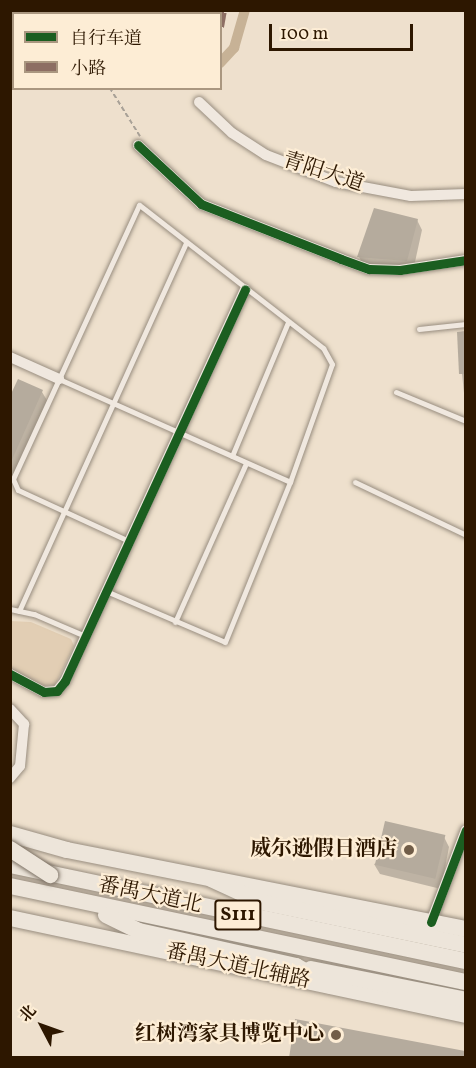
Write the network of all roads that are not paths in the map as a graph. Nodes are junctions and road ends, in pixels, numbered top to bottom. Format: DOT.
graph roads {
  1 [pos="199,102"];
  2 [pos="138,145"];
  3 [pos="465,194"];
  4 [pos="186,243"];
  5 [pos="465,260"];
  6 [pos="245,290"];
  7 [pos="288,322"];
  8 [pos="465,324"];
  9 [pos="419,329"];
  10 [pos="10,357"];
  11 [pos="59,378"];
  12 [pos="396,392"];
  13 [pos="112,402"];
  14 [pos="465,421"];
  15 [pos="179,432"];
  16 [pos="231,456"];
  17 [pos="246,463"];
  18 [pos="290,482"];
  19 [pos="354,482"];
  20 [pos="64,511"];
  21 [pos="465,535"];
  22 [pos="129,541"];
  23 [pos="106,591"];
  24 [pos="10,609"];
  25 [pos="19,611"];
  26 [pos="175,622"];
  27 [pos="86,637"];
  28 [pos="10,674"];
  29 [pos="10,709"];
  30 [pos="10,778"];
  31 [pos="465,830"];
  32 [pos="10,834"];
  33 [pos="10,849"];
  34 [pos="10,865"];
  35 [pos="50,875"];
  36 [pos="211,879"];
  37 [pos="10,886"];
  38 [pos="79,902"];
  39 [pos="10,918"];
  40 [pos="431,922"];
  41 [pos="465,929"];
  42 [pos="465,945"];
  43 [pos="465,962"];
  44 [pos="296,966"];
  45 [pos="465,982"];
  46 [pos="330,986"];
  47 [pos="465,1000"];
  48 [pos="465,1015"];
  1 -- 3 [label="street, 青阳大道"];
  2 -- 5 [label="street"];
  4 -- 6 [label="lane"];
  4 -- 11 [label="lane"];
  4 -- 13 [label="lane"];
  6 -- 7 [label="lane"];
  6 -- 15 [label="street"];
  7 -- 16 [label="lane"];
  7 -- 18 [label="lane"];
  8 -- 9 [label="lane"];
  10 -- 11 [label="street"];
  11 -- 13 [label="lane"];
  11 -- 20 [label="lane"];
  12 -- 14 [label="lane"];
  13 -- 15 [label="lane"];
  13 -- 20 [label="lane"];
  15 -- 16 [label="lane"];
  15 -- 22 [label="street"];
  16 -- 17 [label="lane"];
  17 -- 18 [label="lane"];
  17 -- 26 [label="lane"];
  18 -- 26 [label="lane"];
  19 -- 21 [label="lane"];
  20 -- 22 [label="lane"];
  20 -- 25 [label="lane"];
  22 -- 23 [label="street"];
  23 -- 26 [label="lane"];
  23 -- 27 [label="street"];
  24 -- 25 [label="lane"];
  25 -- 27 [label="lane"];
  27 -- 28 [label="street"];
  29 -- 30 [label="street"];
  31 -- 40 [label="street"];
  32 -- 36 [label="main road"];
  33 -- 35 [label="main road, bridge"];
  34 -- 35 [label="main road, 番禺大道北 / S111"];
  35 -- 43 [label="main road, 番禺大道北 / S111"];
  36 -- 40 [label="main road"];
  36 -- 42 [label="main road"];
  37 -- 38 [label="main road, 番禺大道北 / S111"];
  38 -- 44 [label="main road"];
  38 -- 45 [label="main road, 番禺大道北 / S111"];
  39 -- 46 [label="main road, 番禺大道北辅路"];
  40 -- 41 [label="main road"];
  44 -- 46 [label="main road"];
  44 -- 47 [label="main road"];
  46 -- 48 [label="main road, 番禺大道北辅路"];
}
